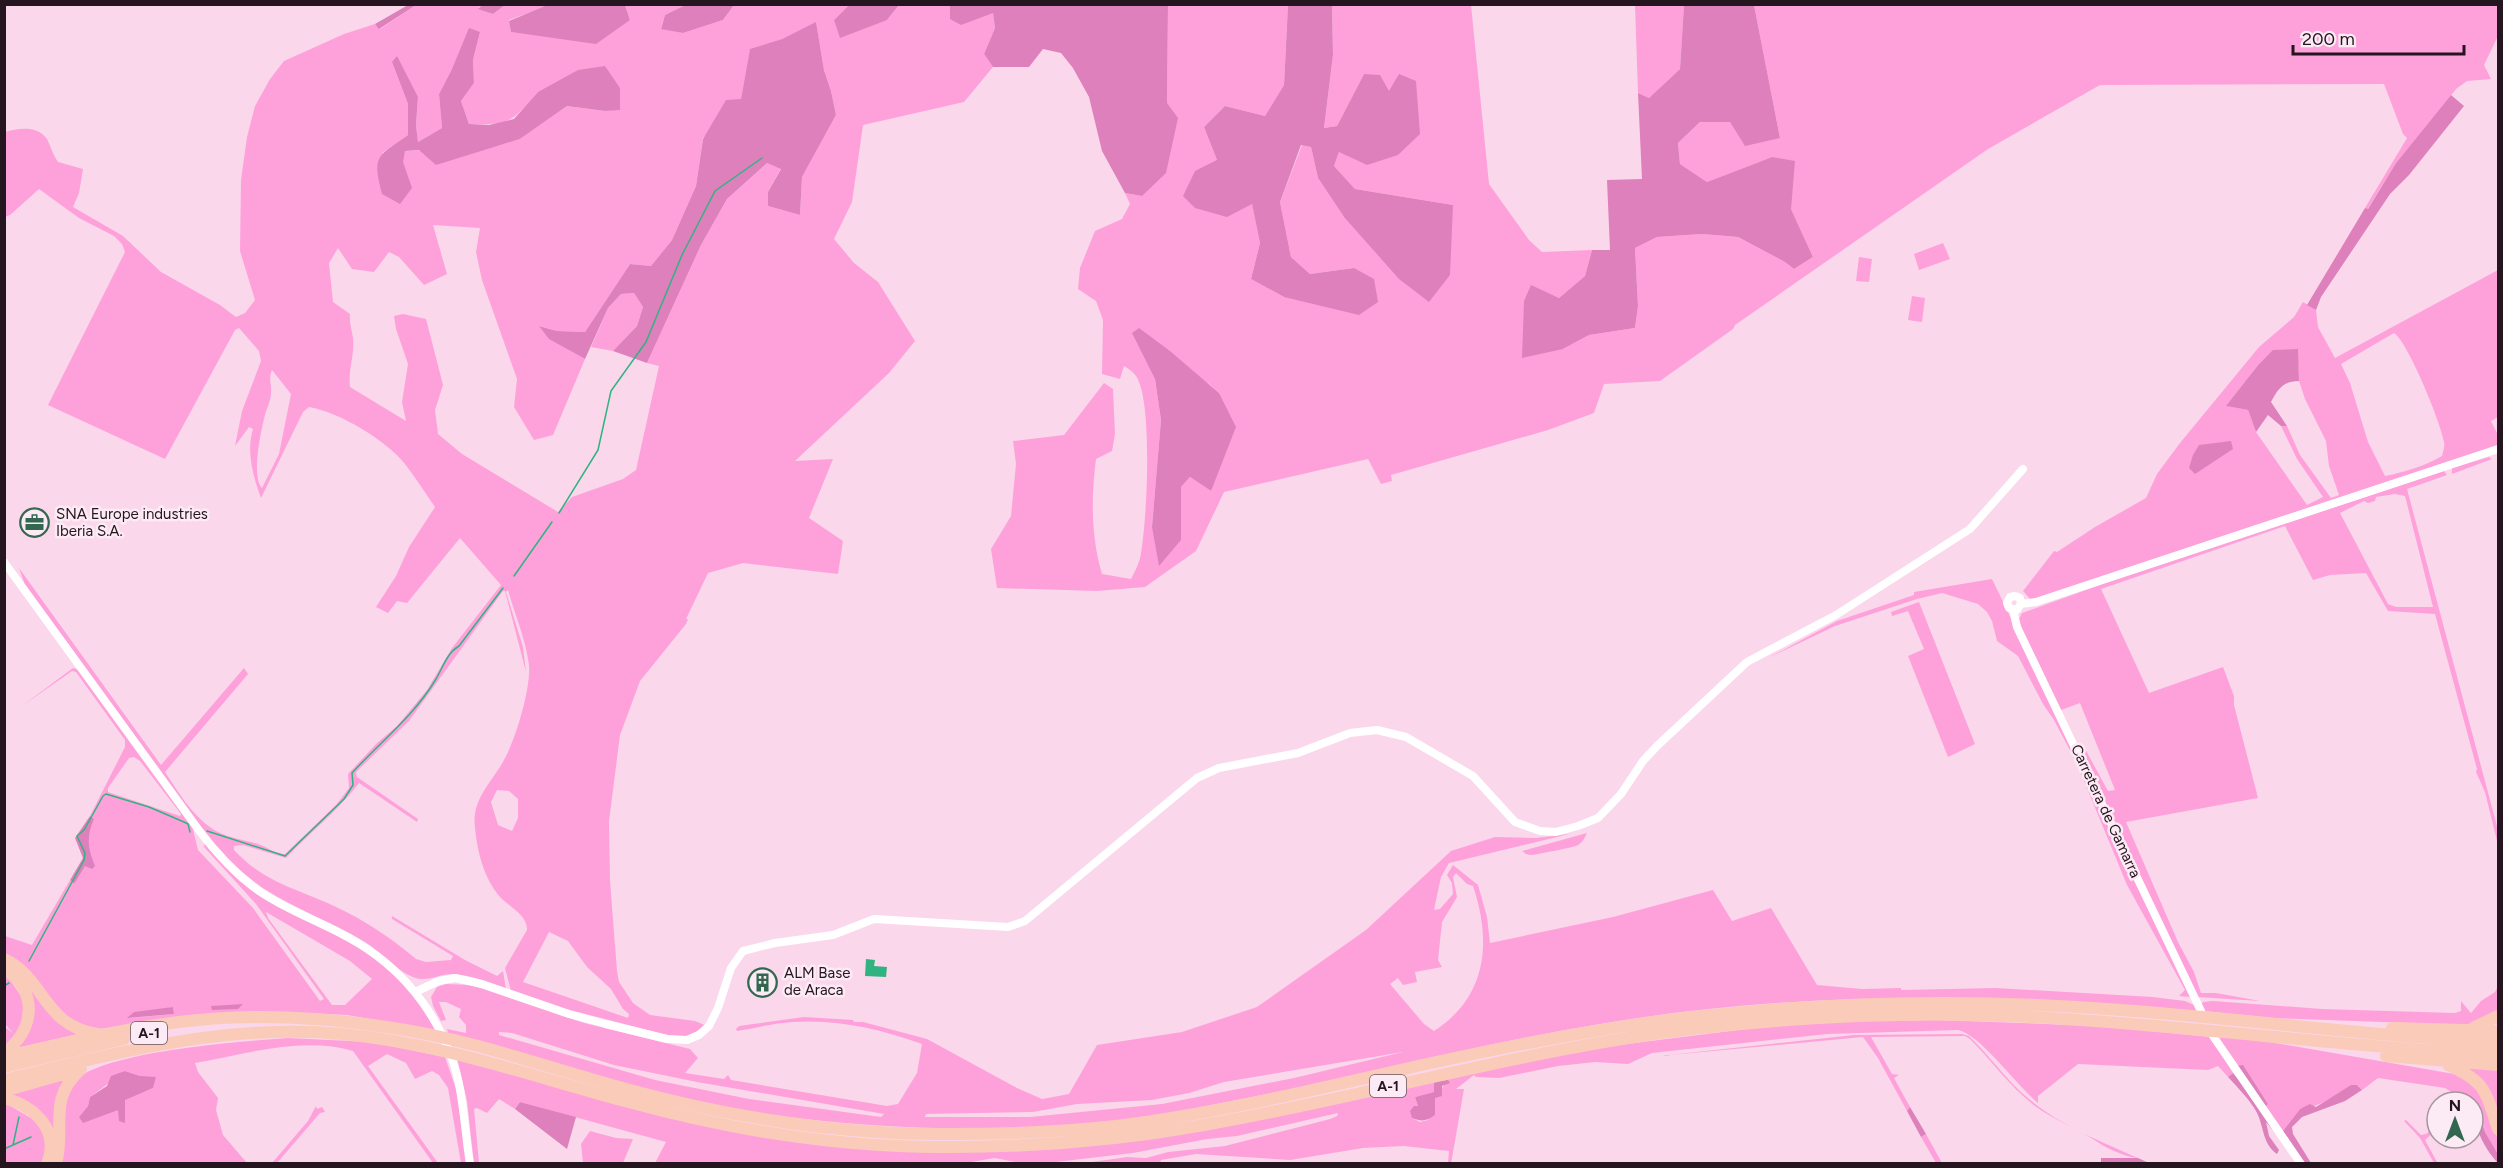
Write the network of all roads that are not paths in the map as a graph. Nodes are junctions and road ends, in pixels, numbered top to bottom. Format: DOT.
graph roads {
  1 [pos="2499,449"];
  2 [pos="2023,469"];
  3 [pos="4,562"];
  4 [pos="2021,604"];
  5 [pos="2013,610"];
  6 [pos="4,959"];
  7 [pos="4,969"];
  8 [pos="416,992"];
  9 [pos="2201,1011"];
  10 [pos="2499,1016"];
  11 [pos="297,1019"];
  12 [pos="2286,1025"];
  13 [pos="2466,1030"];
  14 [pos="2499,1031"];
  15 [pos="101,1035"];
  16 [pos="2212,1036"];
  17 [pos="195,1038"];
  18 [pos="2317,1042"];
  19 [pos="2499,1043"];
  20 [pos="4,1055"];
  21 [pos="2499,1055"];
  22 [pos="2439,1061"];
  23 [pos="2499,1065"];
  24 [pos="4,1067"];
  25 [pos="81,1069"];
  26 [pos="4,1080"];
  27 [pos="4,1091"];
  28 [pos="4,1098"];
  29 [pos="2499,1129"];
  30 [pos="47,1164"];
  31 [pos="56,1164"];
  32 [pos="470,1164"];
  33 [pos="2301,1164"];
  1 -- 4 [label="street"];
  2 -- 8 [label="street"];
  3 -- 8 [label="street"];
  4 -- 5 [label="street"];
  4 -- 5 [label="street"];
  5 -- 9 [label="street, Carretera de Gamarra"];
  6 -- 15 [label="highway"];
  7 -- 20 [label="highway"];
  8 -- 32 [label="street"];
  10 -- 13 [label="highway"];
  11 -- 12 [label="highway, A-1"];
  11 -- 15 [label="highway"];
  11 -- 24 [label="highway, A-1"];
  12 -- 13 [label="highway"];
  12 -- 19 [label="highway, A-1"];
  13 -- 14 [label="highway"];
  15 -- 20 [label="highway"];
  16 -- 33 [label="street"];
  17 -- 18 [label="highway, A-1"];
  17 -- 25 [label="highway"];
  17 -- 26 [label="highway, A-1"];
  18 -- 21 [label="highway, A-1"];
  18 -- 22 [label="highway"];
  22 -- 23 [label="highway"];
  22 -- 29 [label="highway"];
  25 -- 27 [label="highway"];
  25 -- 31 [label="highway"];
  28 -- 30 [label="highway"];
}
